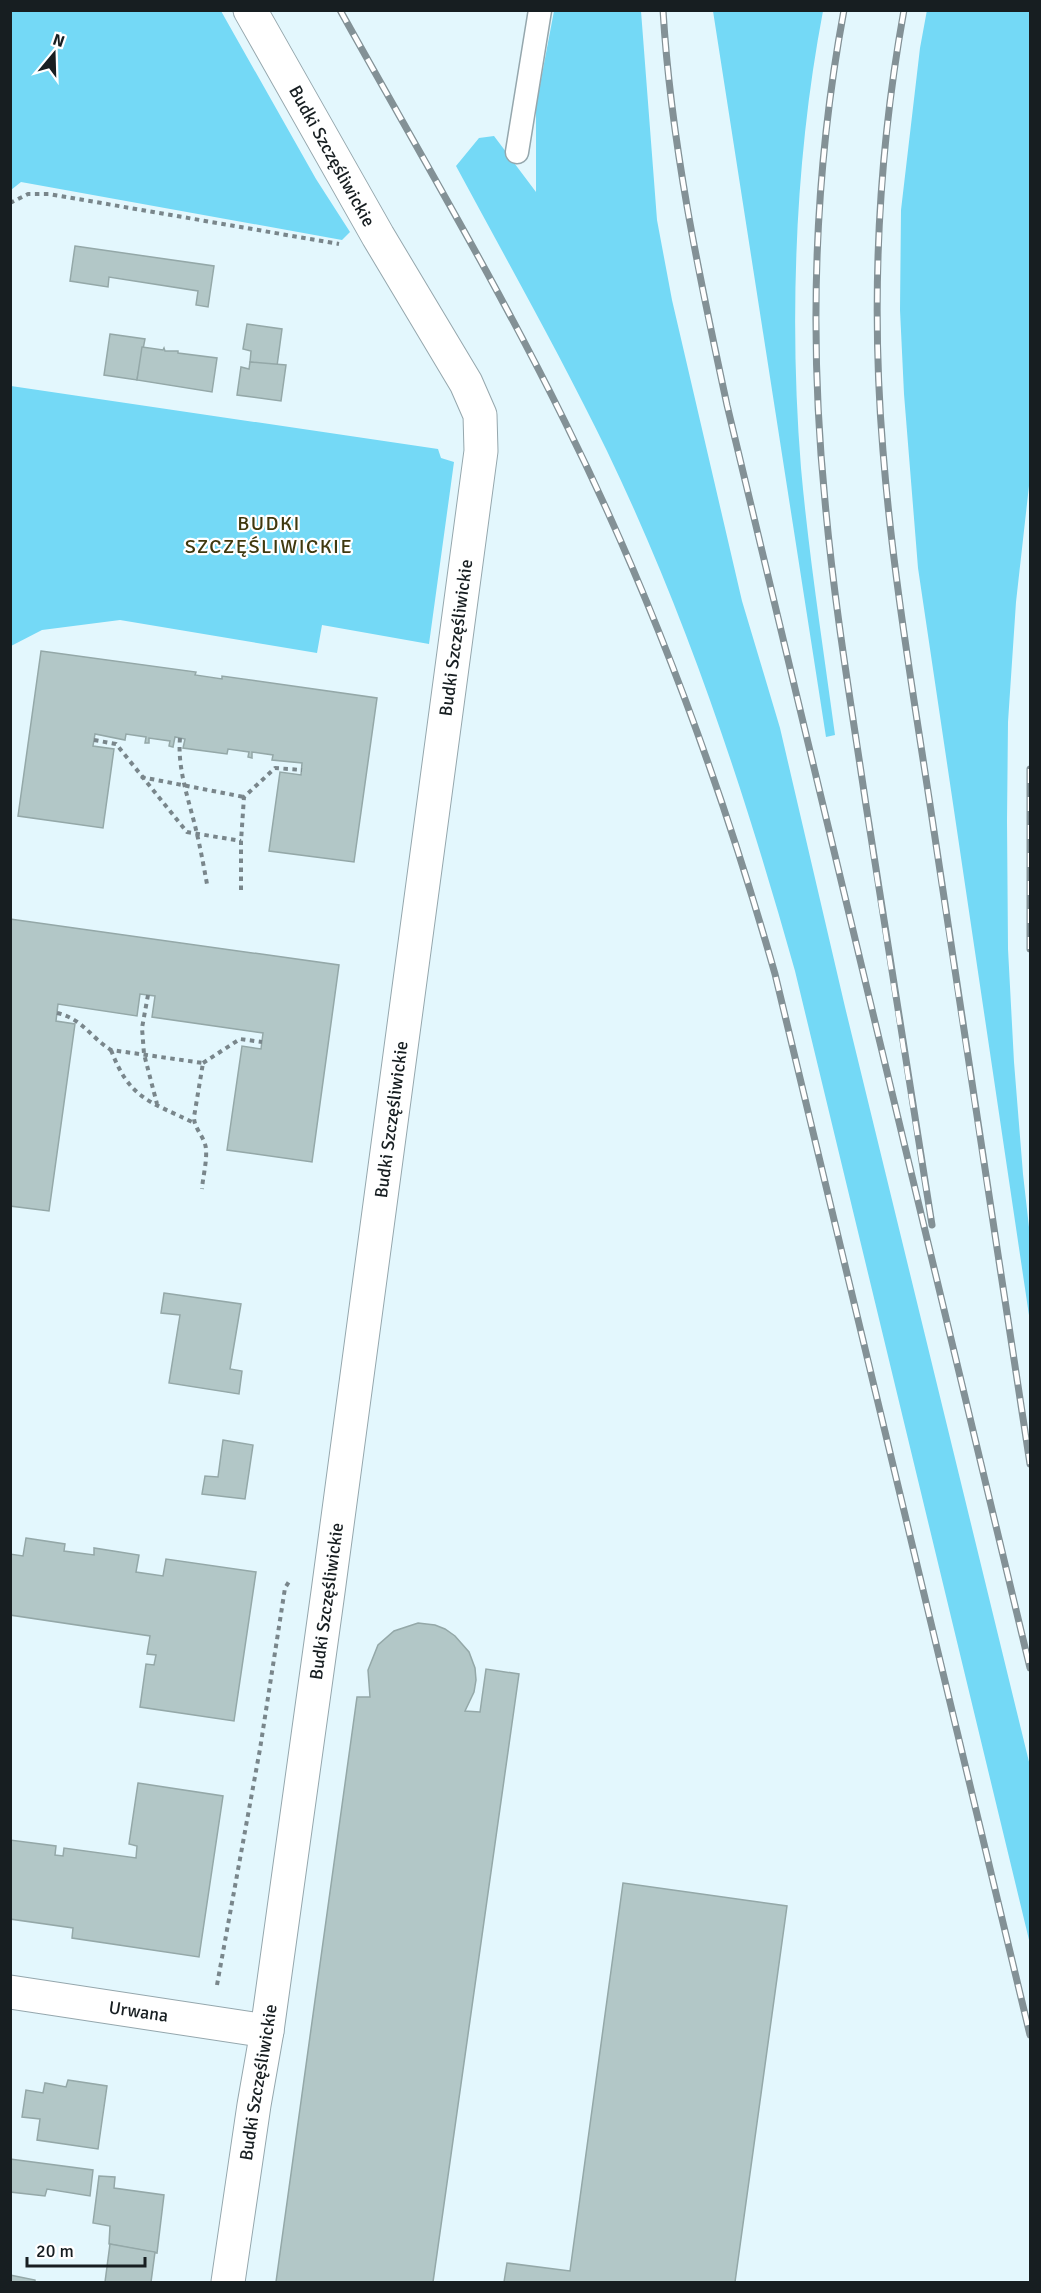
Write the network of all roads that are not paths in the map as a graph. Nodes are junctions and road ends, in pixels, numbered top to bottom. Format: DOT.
graph roads {
  1 [pos="250,10"];
  2 [pos="540,10"];
  3 [pos="517,152"];
  4 [pos="10,1992"];
  5 [pos="267,2031"];
  6 [pos="228,2283"];
  1 -- 5 [label="street, Budki Szczęśliwickie"];
  2 -- 3 [label="lane"];
  4 -- 5 [label="street, Urwana"];
  5 -- 6 [label="street, Budki Szczęśliwickie"];
}
